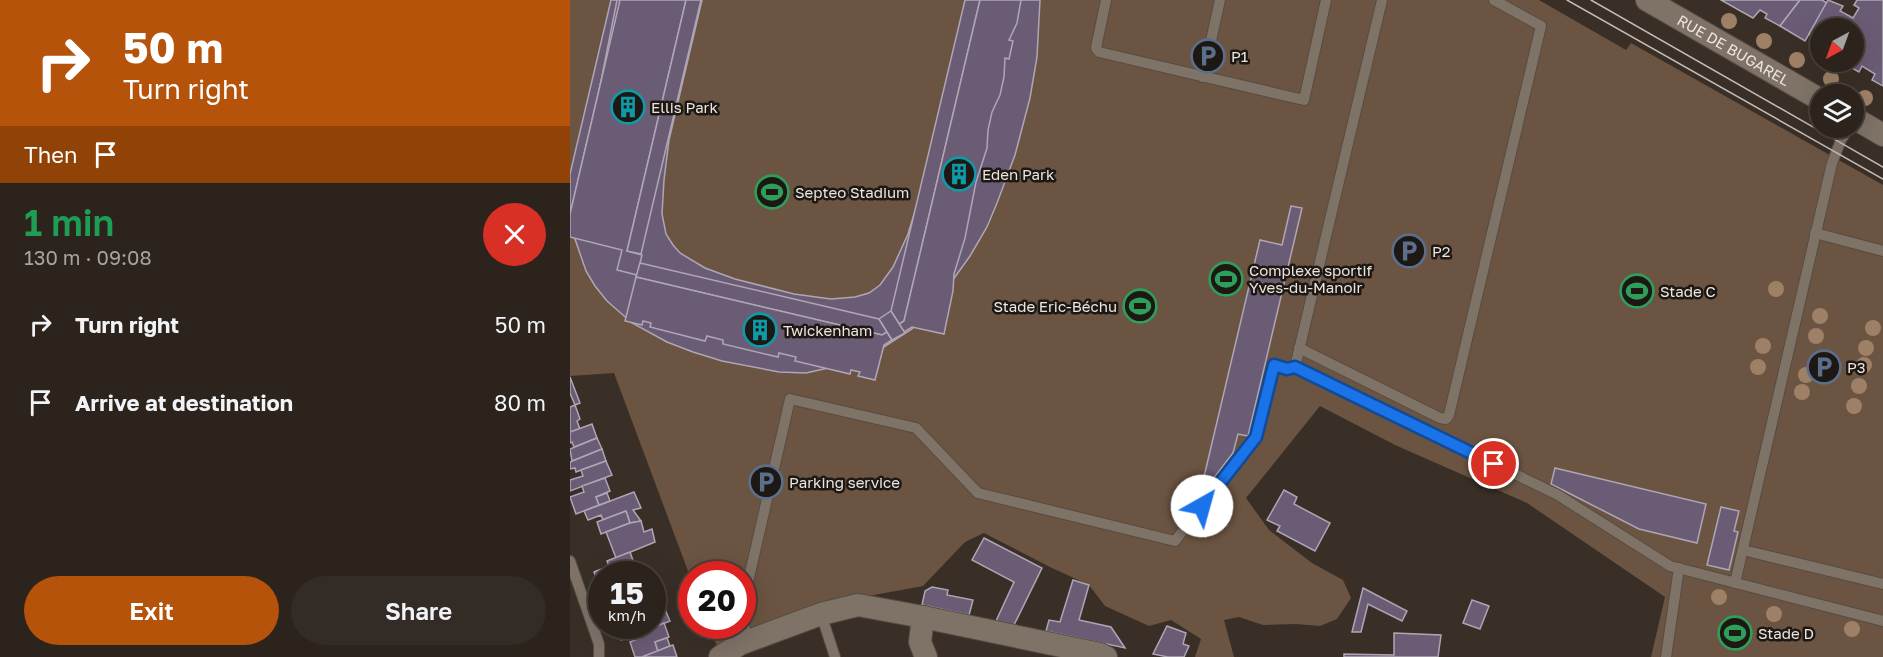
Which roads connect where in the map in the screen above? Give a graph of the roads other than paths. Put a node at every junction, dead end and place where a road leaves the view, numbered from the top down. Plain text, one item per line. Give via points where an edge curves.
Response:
1 (1106, 0) edge
2 (1221, 0) edge
3 (1326, 0) edge
4 (1382, 0) edge
5 (1494, 0) edge
6 (1647, 0) edge
7 (1677, 7) edge
8 (1203, 77) junction
9 (1810, 93) edge
10 (1864, 125) edge
11 (1883, 135) edge
12 (1842, 138) edge
13 (1815, 233) junction
14 (1883, 251) edge
15 (1299, 348) junction
16 (1295, 367) junction
17 (1370, 383) junction
18 (1365, 401) junction
19 (1440, 418) junction
20 (1436, 435) junction
21 (1743, 550) junction
22 (570, 561) edge
23 (753, 561) edge
24 (1679, 568) junction
25 (1734, 583) junction
26 (1883, 584) edge
27 (820, 614) junction
28 (923, 617) junction
29 (1883, 621) edge
30 (747, 641) joint
31 (599, 657) edge
32 (720, 657) edge
33 (835, 657) edge
34 (926, 657) edge
35 (1106, 657) edge
36 (1666, 657) edge

1 - 8 lane via 1096,48 1099,52
2 - 8 lane
3 - 8 lane via 1304,100
4 - 15 lane
5 - 19 lane via 1540,26 1449,415
6 - 7 street, RUE DE BUGAREL
7 - 9 street, RUE DE BUGAREL
10 - 11 street
12 - 13 lane via 1832,163
13 - 14 lane
13 - 21 lane
15 - 16 lane
15 - 17 lane
16 - 18 lane
16 - 23 lane via 1274,365 1256,437 1175,541 978,492 916,428 790,399
17 - 18 lane
17 - 19 lane
18 - 20 lane
19 - 20 lane
20 - 24 lane via 1558,495
21 - 25 lane
21 - 26 lane
22 - 31 lane
24 - 25 lane
24 - 36 lane
25 - 29 lane
27 - 28 street via 858,605
27 - 30 street
27 - 33 lane
28 - 34 street via 920,642
28 - 35 street
30 - 32 street

